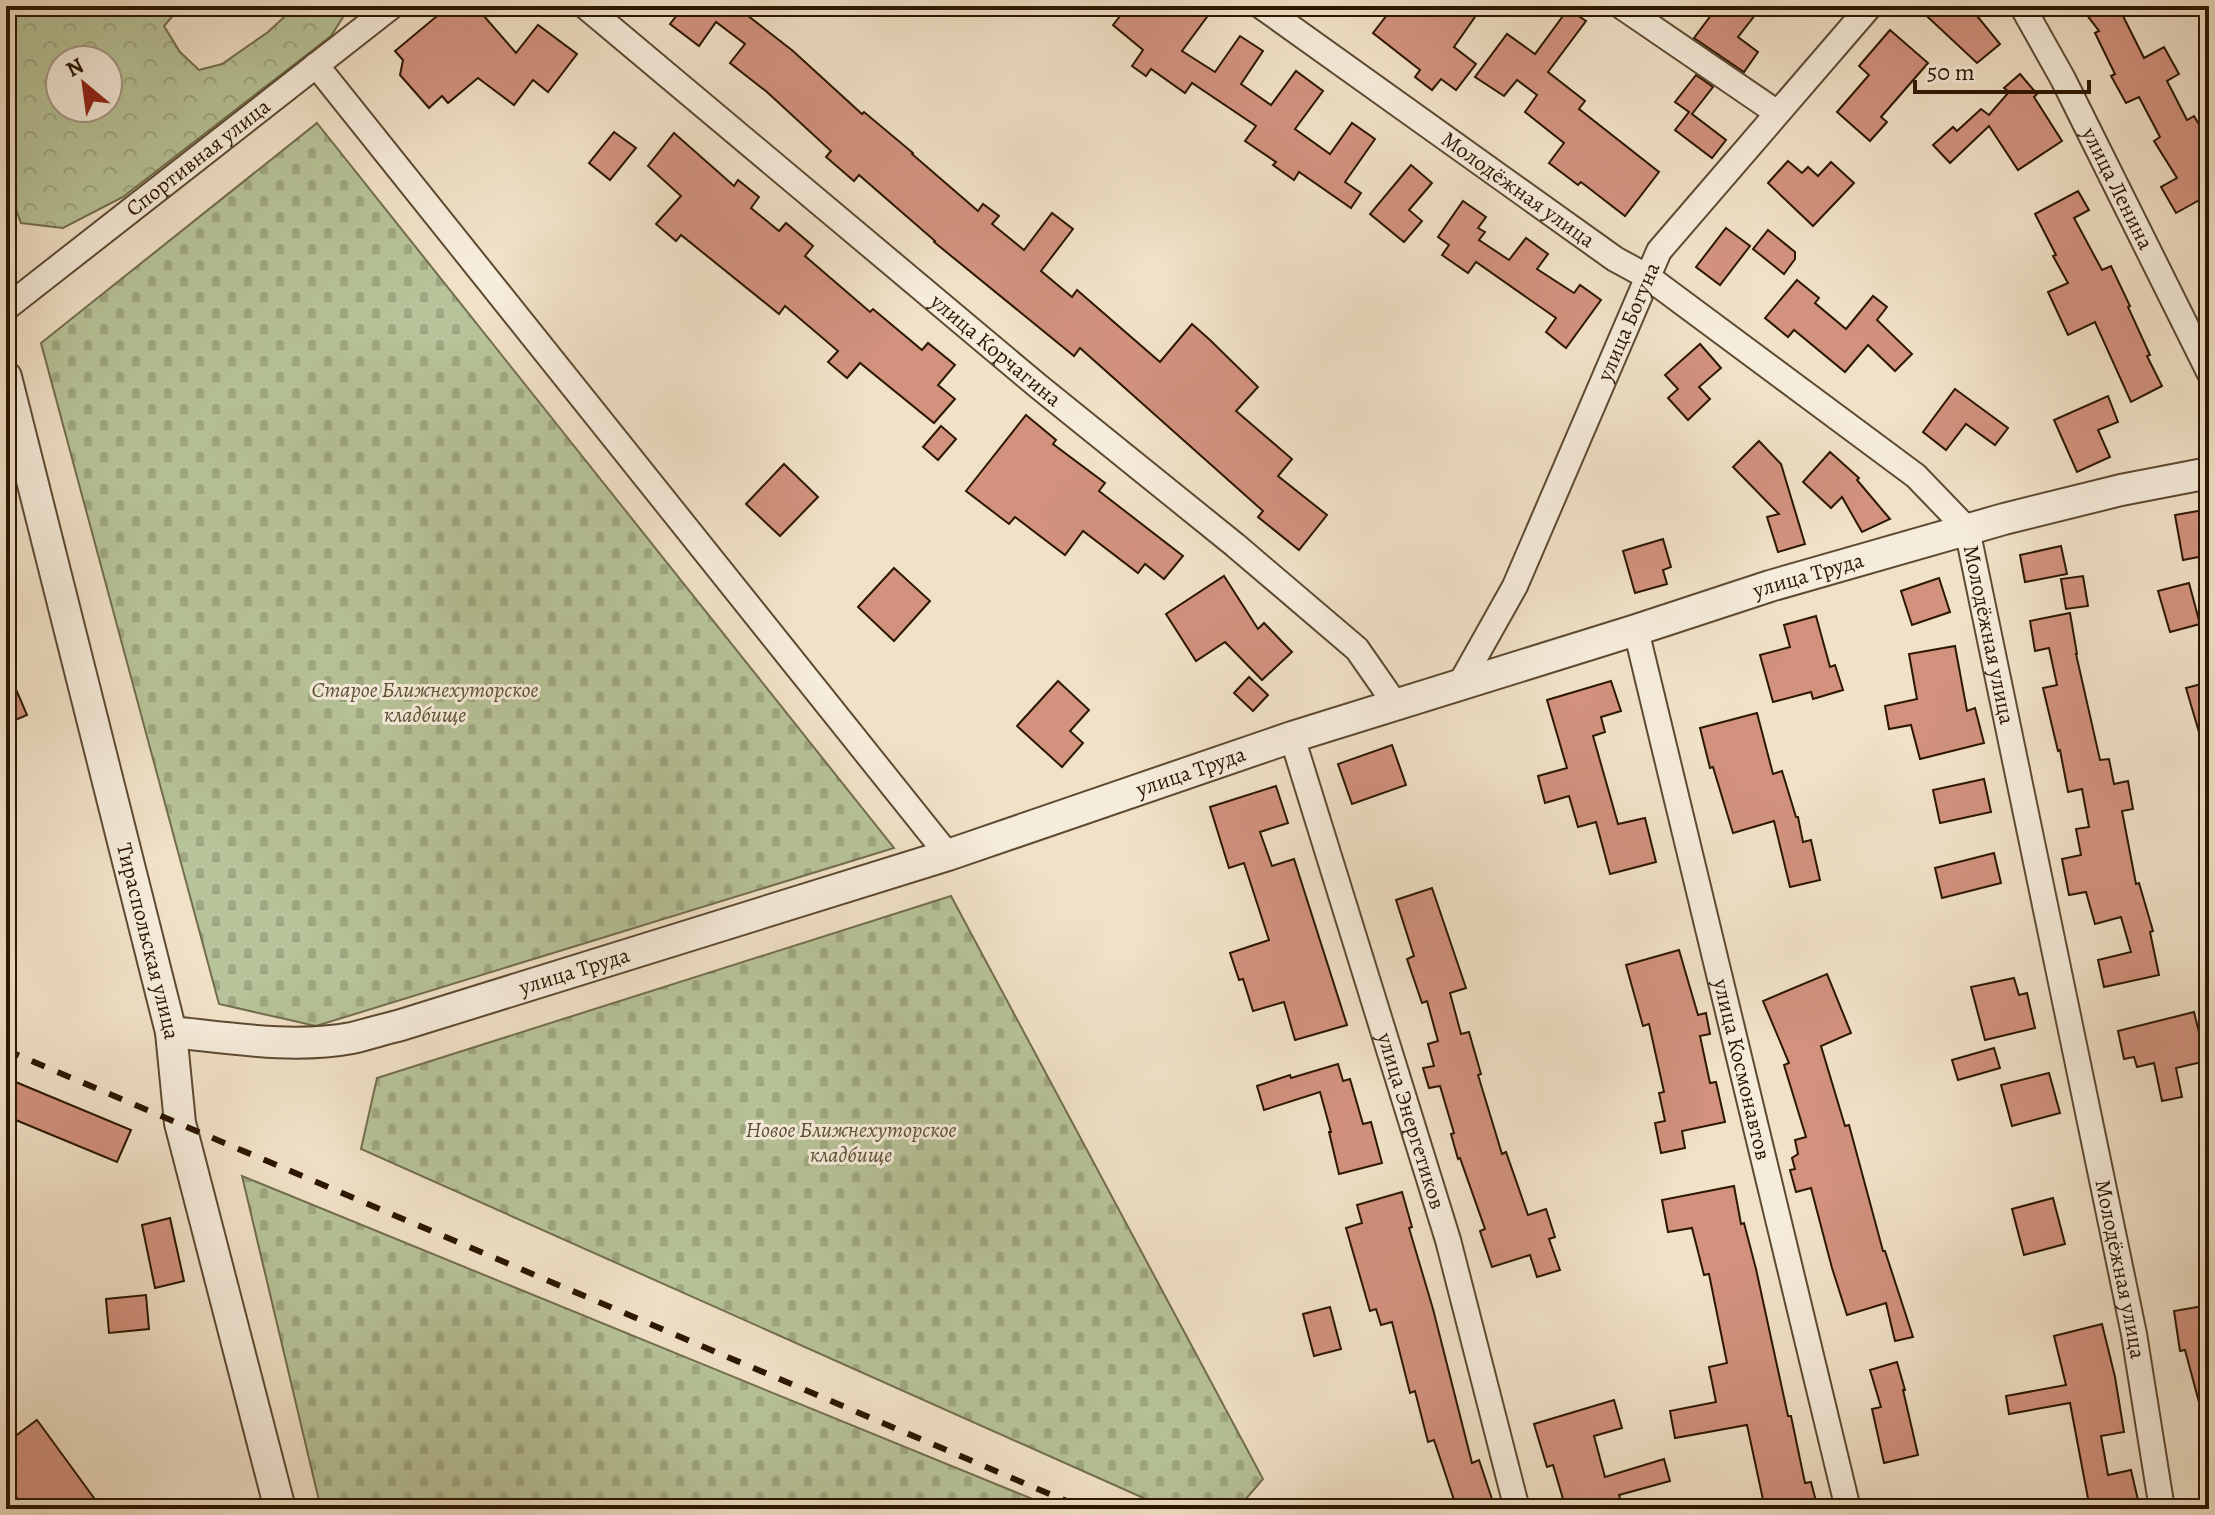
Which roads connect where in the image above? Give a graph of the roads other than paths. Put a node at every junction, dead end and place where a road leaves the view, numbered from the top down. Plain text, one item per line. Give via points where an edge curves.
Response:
1 (392, 6) edge
2 (585, 6) edge
3 (1261, 6) edge
4 (1621, 6) edge
5 (1870, 6) edge
6 (2022, 6) edge
7 (316, 65) junction
8 (1776, 112) junction
9 (1648, 277) junction
10 (6, 308) edge
11 (2209, 372) edge
12 (6, 377) edge
13 (2209, 473) edge
14 (1967, 529) junction
15 (1636, 630) junction
16 (1460, 684) junction
17 (1396, 705) junction
18 (1292, 737) junction
19 (948, 855) junction
20 (171, 1032) junction
21 (280, 1509) edge
22 (1517, 1509) edge
23 (1848, 1509) edge
24 (2162, 1509) edge

1 - 7 street, Спортивная улица
2 - 17 street, улица Корчагина via 1357,649
3 - 9 street, Молодёжная улица via 1615,259
4 - 8 street
5 - 8 street, улица Богуна
6 - 11 street, улица Ленина
7 - 10 street, Спортивная улица
7 - 19 street
8 - 9 street, улица Богуна via 1659,251
9 - 14 street, Молодёжная улица via 1916,476
9 - 16 street, улица Богуна via 1515,586
12 - 20 street, Тираспольская улица
13 - 14 street, улица Труда
14 - 15 street, улица Труда
14 - 24 street, Молодёжная улица via 2134,1334
15 - 16 street, улица Труда
15 - 23 street, улица Космонавтов
16 - 17 street, улица Труда
17 - 18 street, улица Труда
18 - 19 street, улица Труда
18 - 22 street, улица Энергетиков via 1448,1240
19 - 20 street, улица Труда via 350,1038 303,1042
20 - 21 street, Тираспольская улица via 180,1123

